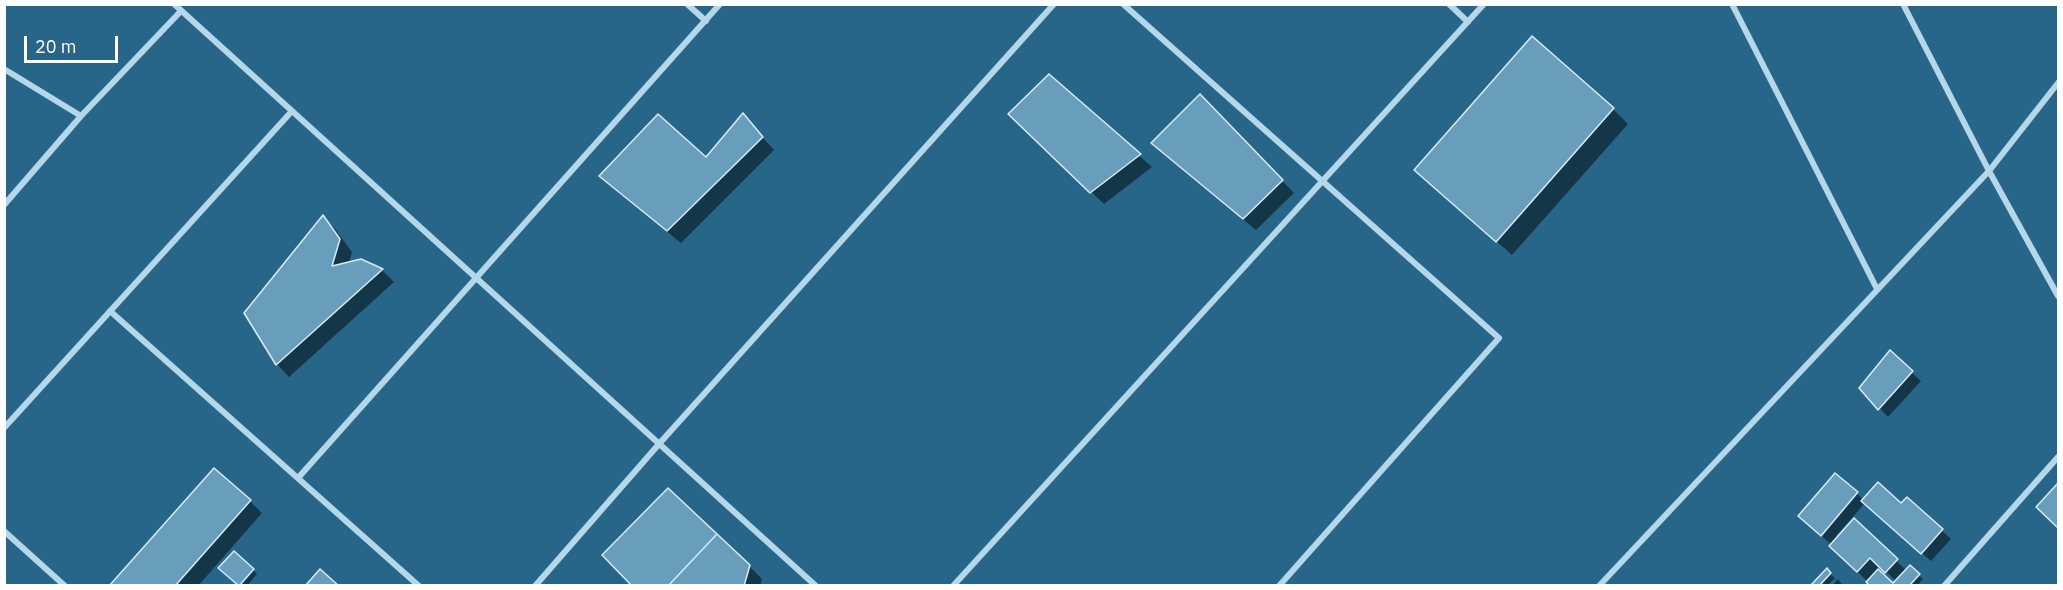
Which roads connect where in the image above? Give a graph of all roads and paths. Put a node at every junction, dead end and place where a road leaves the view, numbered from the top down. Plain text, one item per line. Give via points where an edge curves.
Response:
1 (174, 4) edge
2 (687, 4) edge
3 (720, 4) edge
4 (1054, 4) edge
5 (1123, 4) edge
6 (1449, 4) edge
7 (1484, 4) edge
8 (1732, 4) edge
9 (1904, 4) edge
10 (181, 10) junction
11 (705, 21) junction
12 (1468, 22) junction
13 (4, 69) edge
14 (2058, 83) edge
15 (292, 111) junction
16 (81, 116) junction
17 (1989, 171) junction
18 (1323, 182) junction
19 (4, 205) edge
20 (476, 278) junction
21 (1877, 289) junction
22 (2058, 296) edge
23 (110, 311) junction
24 (4, 428) edge
25 (659, 444) junction
26 (2058, 457) edge
27 (298, 478) junction
28 (4, 531) edge
29 (65, 585) edge
30 (419, 585) edge
31 (535, 585) edge
32 (816, 585) edge
33 (953, 585) edge
34 (1279, 585) edge
35 (1599, 585) edge
36 (1944, 585) edge

1 - 10 street
2 - 11 street
3 - 11 street
4 - 25 street
5 - 18 street
6 - 12 street
7 - 12 street
8 - 21 street
9 - 17 street
10 - 15 street
10 - 16 street
11 - 20 street
12 - 18 street
13 - 16 street
14 - 17 street
15 - 20 street
15 - 23 street
16 - 19 street
17 - 21 street
17 - 22 street
18 - 33 street
18 - 34 street via 1499,338
20 - 25 street
20 - 27 street
21 - 35 street
23 - 24 street
23 - 27 street
25 - 31 street
25 - 32 street
26 - 36 street
27 - 30 street
28 - 29 street

